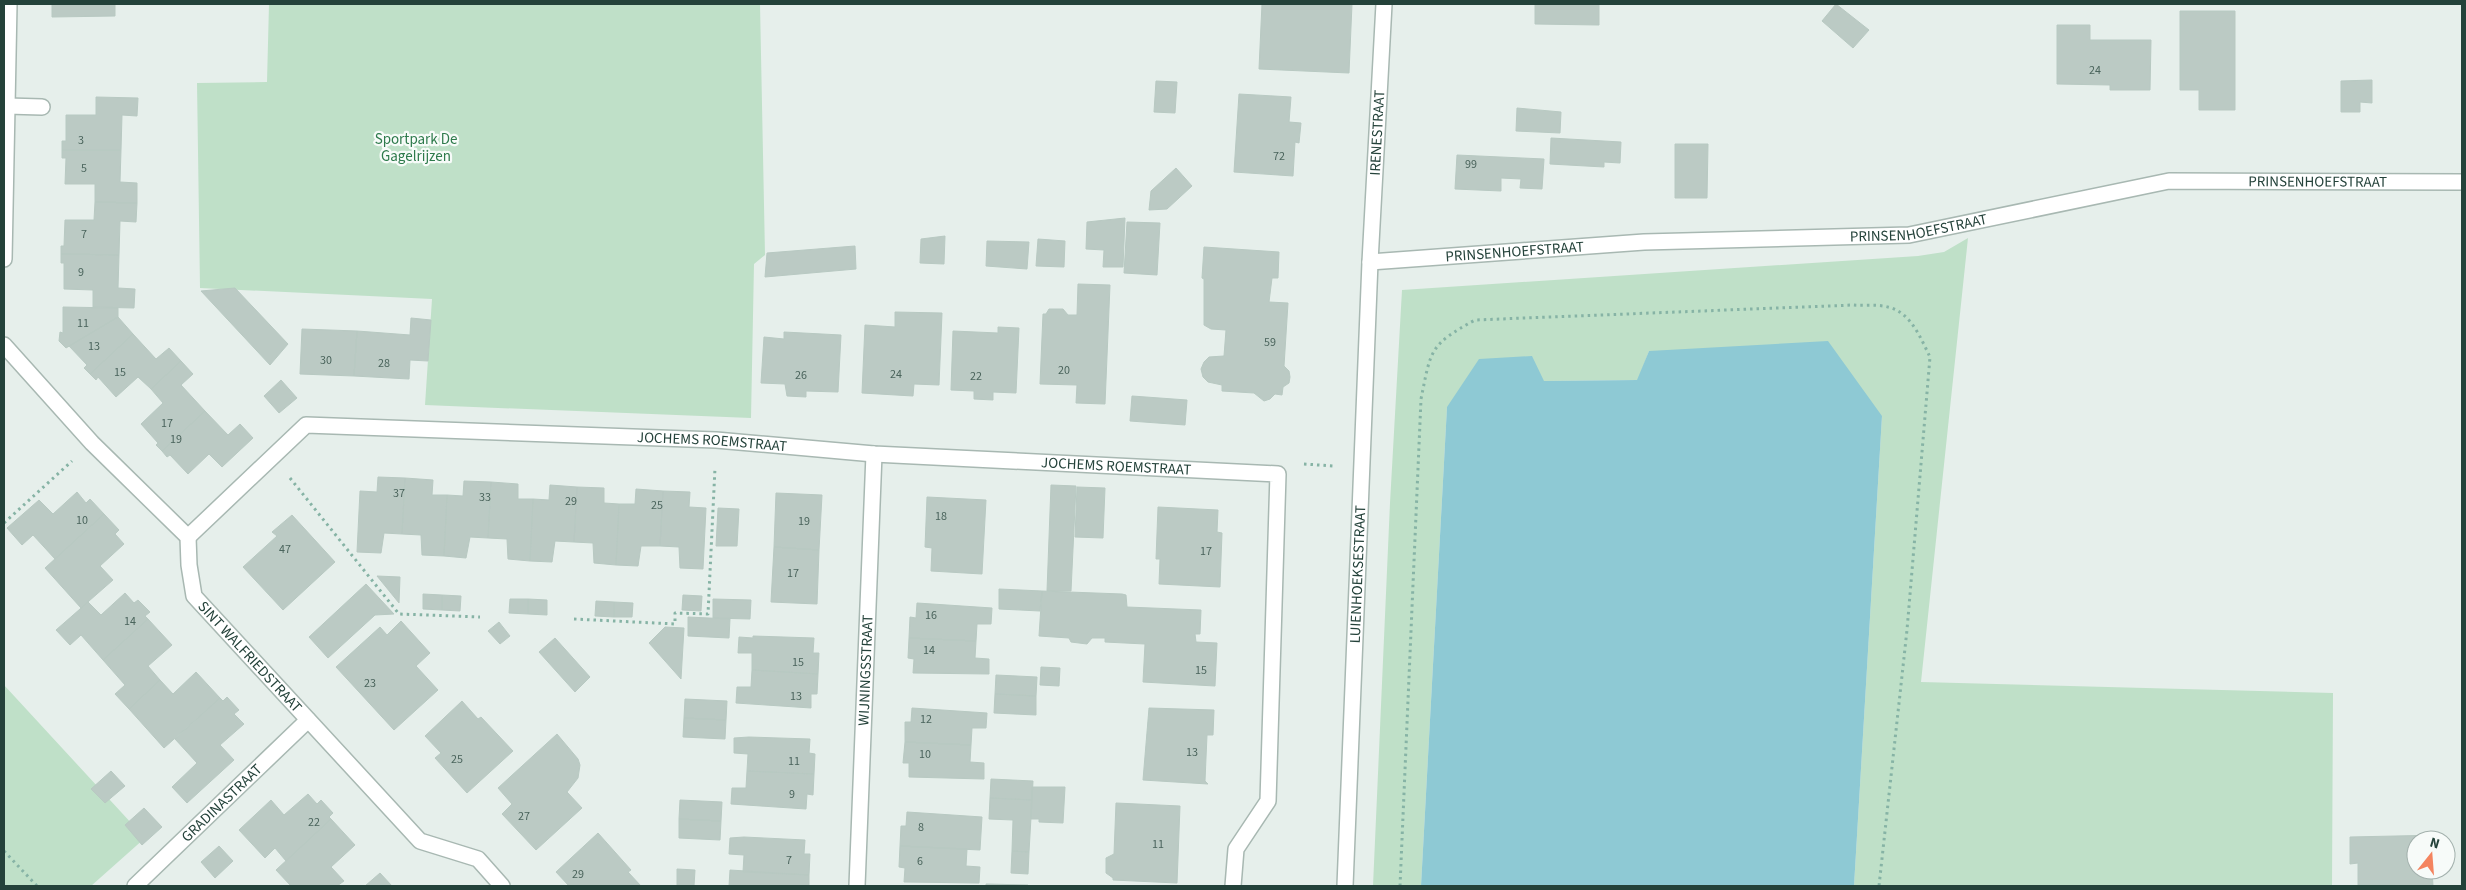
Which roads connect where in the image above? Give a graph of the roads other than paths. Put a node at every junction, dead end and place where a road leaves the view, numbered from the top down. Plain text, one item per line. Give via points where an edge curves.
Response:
1 (9, 4) edge
2 (1384, 4) edge
3 (6, 26) edge
4 (7, 106) junction
5 (42, 107) dead end
6 (2462, 182) edge
7 (4, 259) edge
8 (1370, 262) junction
9 (4, 344) edge
10 (874, 454) junction
11 (188, 537) junction
12 (308, 720) junction
13 (135, 886) edge
14 (502, 886) edge
15 (856, 886) edge
16 (1234, 886) edge
17 (1345, 886) edge

1 - 3 street
2 - 8 street, IRENESTRAAT
3 - 4 street
4 - 5 street
4 - 7 street
6 - 8 street, PRINSENHOEFSTRAAT via 2169,180 1909,235 1644,242
8 - 17 street, LUIENHOEKSESTRAAT
9 - 11 street via 92,443
10 - 11 street, JOCHEMS ROEMSTRAAT via 716,440 306,425
10 - 15 street, WIJNINGSSTRAAT
10 - 16 street, JOCHEMS ROEMSTRAAT via 1278,474 1268,801 1236,849
11 - 12 street, SINT WALFRIEDSTRAAT via 194,596
12 - 13 street, GRADINASTRAAT
12 - 14 street, SINT WALFRIEDSTRAAT via 420,841 478,859

